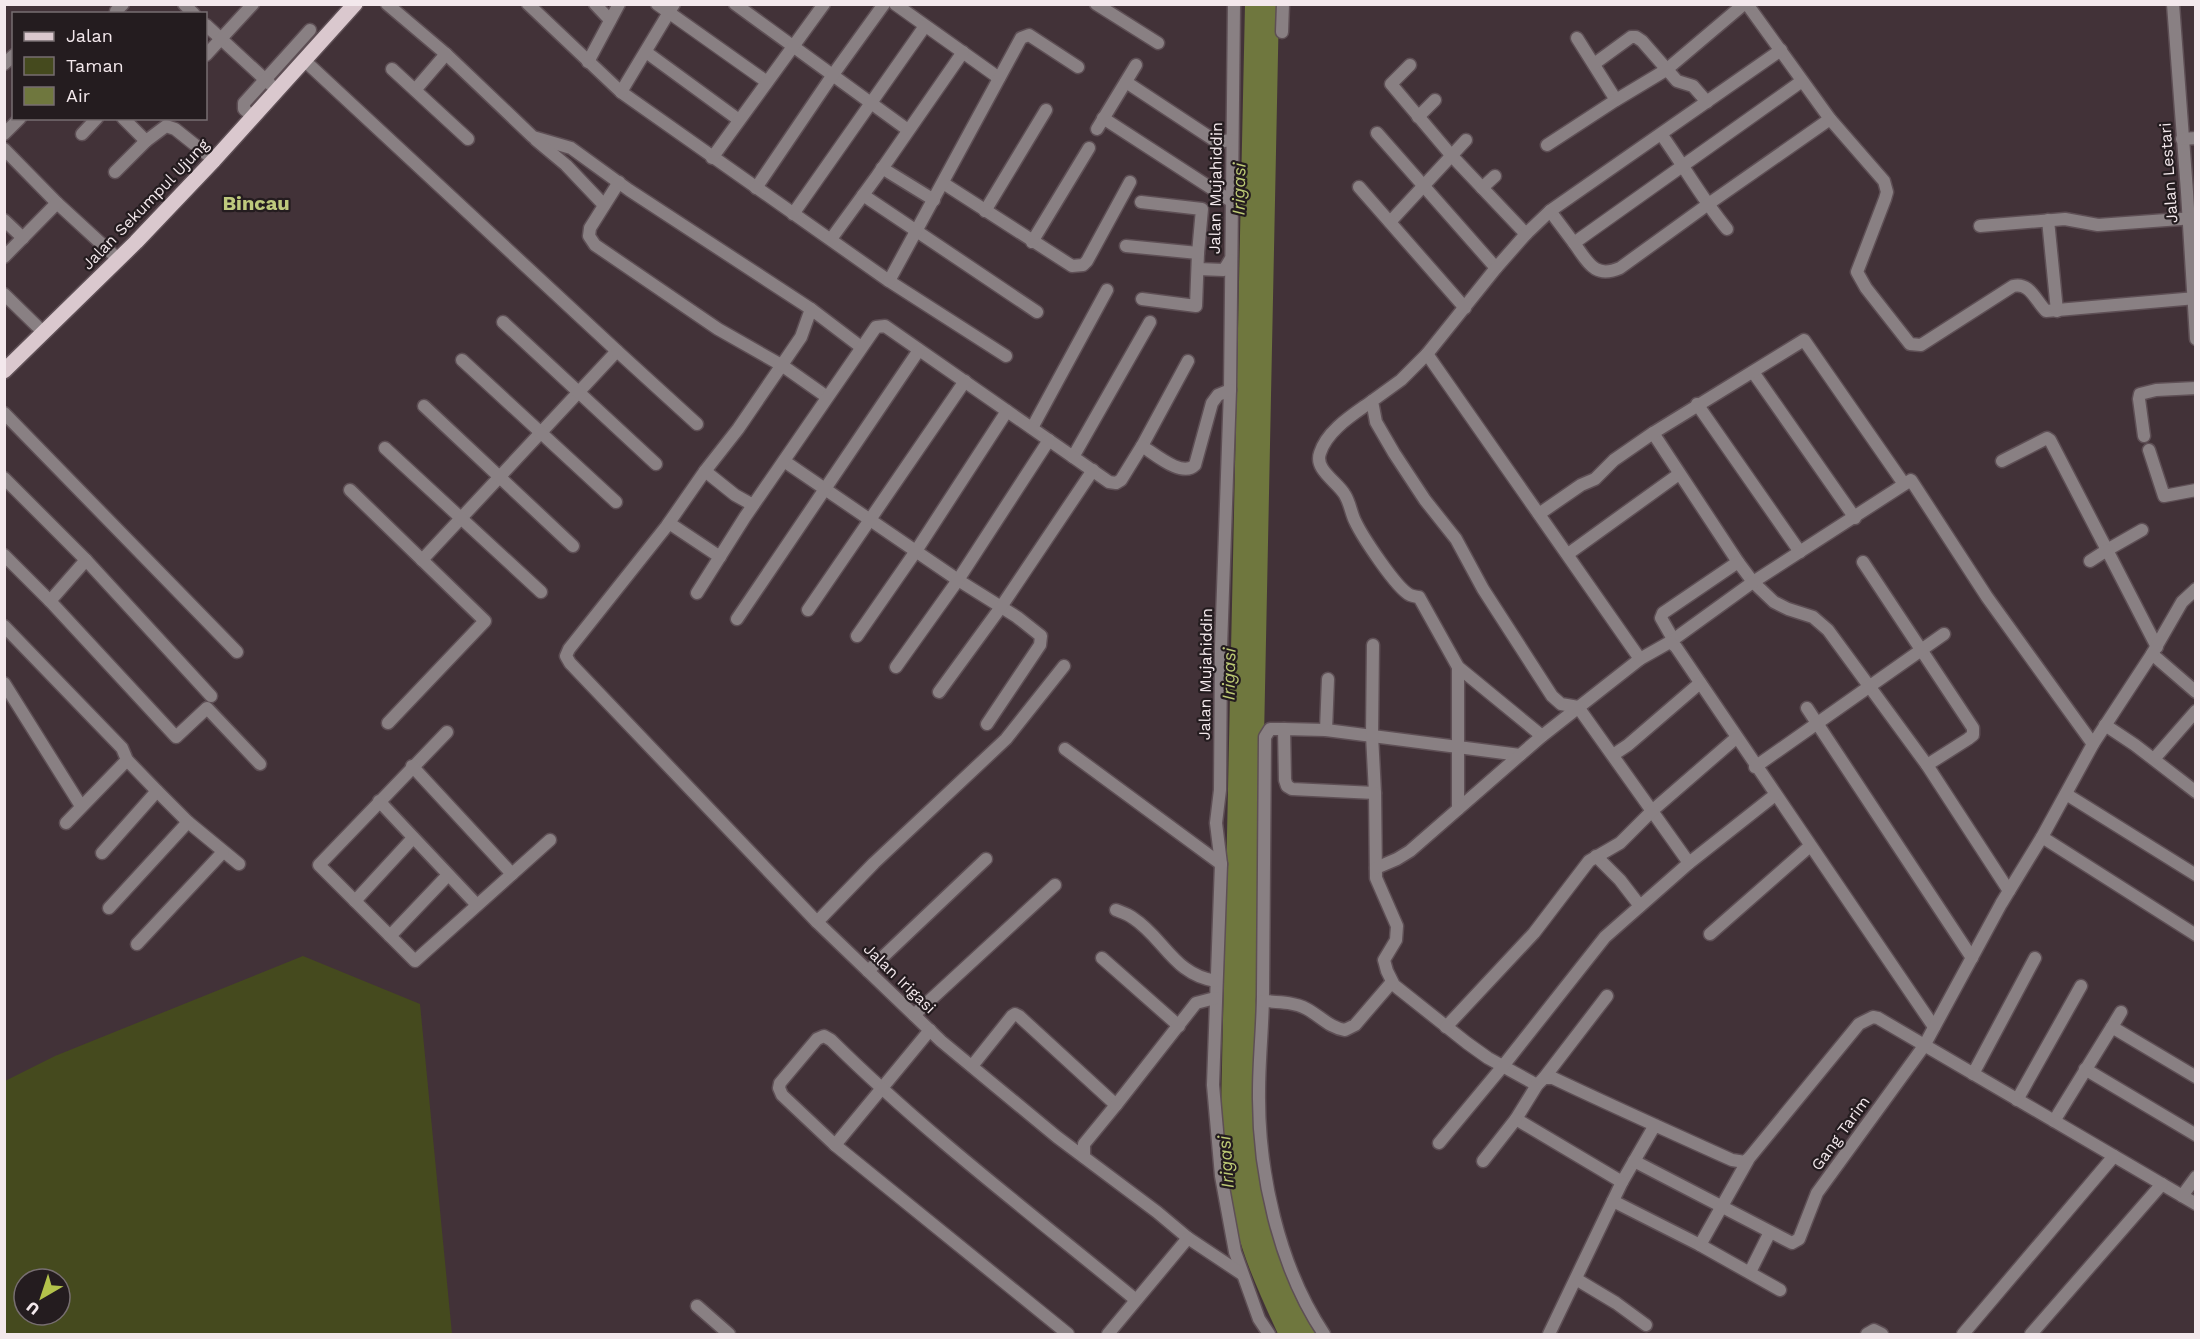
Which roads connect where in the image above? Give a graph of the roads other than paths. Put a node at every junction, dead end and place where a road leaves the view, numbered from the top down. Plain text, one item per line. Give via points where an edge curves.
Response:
1 (253, 4) edge
2 (355, 4) edge
3 (387, 4) edge
4 (528, 4) edge
5 (595, 4) edge
6 (619, 4) edge
7 (657, 4) edge
8 (735, 4) edge
9 (884, 4) edge
10 (895, 4) edge
11 (1234, 4) edge
12 (1283, 4) edge
13 (1746, 4) edge
14 (2173, 4) edge
15 (1096, 5) edge
16 (819, 6) edge
17 (671, 9) edge
18 (610, 20) junction
19 (207, 26) edge
20 (925, 26) junction
21 (310, 30) dead end
22 (1282, 32) dead end
23 (1577, 38) dead end
24 (220, 39) junction
25 (1158, 43) dead end
26 (792, 47) junction
27 (1781, 50) junction
28 (646, 52) junction
29 (963, 52) junction
30 (207, 54) edge
31 (446, 54) junction
32 (305, 61) junction
33 (588, 62) junction
34 (1594, 64) junction
35 (1136, 65) dead end
36 (1410, 65) dead end
37 (1078, 67) dead end
38 (392, 69) dead end
39 (1666, 70) junction
40 (832, 76) junction
41 (999, 78) junction
42 (265, 80) junction
43 (1802, 81) junction
44 (767, 82) junction
45 (1126, 82) junction
46 (415, 90) junction
47 (277, 91) junction
48 (621, 92) junction
49 (1435, 100) dead end
50 (1616, 100) junction
51 (870, 101) junction
52 (1707, 102) junction
53 (1046, 110) dead end
54 (253, 117) junction
55 (1418, 117) junction
56 (1830, 119) junction
57 (18, 120) edge
58 (95, 120) edge
59 (125, 120) edge
60 (739, 120) junction
61 (908, 130) junction
62 (1377, 133) dead end
63 (4, 134) edge
64 (81, 134) dead end
65 (1661, 134) junction
66 (533, 137) junction
67 (2196, 138) edge
68 (468, 139) dead end
69 (2182, 139) junction
70 (1232, 140) junction
71 (1466, 140) dead end
72 (146, 141) junction
73 (1547, 146) dead end
74 (1089, 148) dead end
75 (4, 149) edge
76 (1451, 155) junction
77 (712, 158) junction
78 (214, 160) junction
79 (1683, 165) junction
80 (882, 168) junction
81 (115, 172) dead end
82 (1495, 176) dead end
83 (619, 182) junction
84 (1130, 182) dead end
85 (943, 183) junction
86 (1359, 187) dead end
87 (1422, 187) junction
88 (756, 188) junction
89 (1482, 188) junction
90 (863, 195) junction
91 (934, 200) junction
92 (1231, 201) junction
93 (1141, 202) dead end
94 (57, 203) junction
95 (604, 205) junction
96 (1707, 205) junction
97 (985, 211) junction
98 (1550, 211) junction
99 (793, 214) junction
100 (2192, 218) edge
101 (4, 220) edge
102 (2048, 220) junction
103 (1390, 222) junction
104 (1980, 226) dead end
105 (1727, 229) dead end
106 (916, 232) junction
107 (1526, 234) junction
108 (23, 238) junction
109 (831, 239) junction
110 (1032, 242) junction
111 (1574, 243) junction
112 (1126, 246) dead end
113 (1198, 253) junction
114 (4, 257) edge
115 (118, 259) junction
116 (1230, 260) junction
117 (1496, 268) junction
118 (1198, 269) junction
119 (889, 281) junction
120 (1107, 290) dead end
121 (4, 294) edge
122 (2194, 298) edge
123 (1142, 299) dead end
124 (1465, 308) junction
125 (811, 309) junction
126 (2056, 311) junction
127 (1036, 312) dead end
128 (503, 322) dead end
129 (1150, 322) dead end
130 (43, 332) junction
131 (2196, 339) edge
132 (861, 347) junction
133 (919, 350) junction
134 (617, 351) junction
135 (1427, 354) junction
136 (1006, 356) dead end
137 (462, 360) dead end
138 (1188, 361) dead end
139 (783, 366) junction
140 (4, 371) edge
141 (1753, 372) junction
142 (965, 381) junction
143 (2196, 387) edge
144 (1230, 390) junction
145 (579, 392) junction
146 (827, 397) junction
147 (1372, 401) junction
148 (1697, 404) junction
149 (424, 406) dead end
150 (1007, 411) junction
151 (4, 413) edge
152 (697, 424) dead end
153 (1032, 428) junction
154 (541, 432) junction
155 (1653, 433) junction
156 (2144, 436) dead end
157 (1049, 440) junction
158 (1142, 446) junction
159 (385, 448) dead end
160 (2149, 450) dead end
161 (1073, 457) junction
162 (784, 461) junction
163 (2002, 461) dead end
164 (656, 464) dead end
165 (1093, 470) junction
166 (705, 471) junction
167 (1679, 474) junction
168 (499, 477) junction
169 (4, 478) edge
170 (1904, 484) junction
171 (350, 490) dead end
172 (825, 490) junction
173 (2196, 490) edge
174 (616, 502) dead end
175 (753, 505) junction
176 (1539, 513) junction
177 (461, 518) junction
178 (1854, 518) junction
179 (868, 519) junction
180 (669, 523) junction
181 (2142, 530) dead end
182 (573, 546) dead end
183 (2107, 550) junction
184 (916, 551) junction
185 (1800, 552) junction
186 (1568, 554) junction
187 (4, 555) edge
188 (720, 557) junction
189 (86, 560) junction
190 (422, 560) junction
191 (2090, 561) dead end
192 (1738, 562) junction
193 (1863, 562) dead end
194 (958, 580) junction
195 (1753, 582) junction
196 (2196, 589) edge
197 (541, 591) dead end
198 (697, 593) dead end
199 (50, 601) junction
200 (1001, 607) junction
201 (808, 610) dead end
202 (736, 619) dead end
203 (4, 626) edge
204 (1944, 634) dead end
205 (857, 636) dead end
206 (1672, 640) junction
207 (1373, 645) dead end
208 (1922, 650) junction
209 (2154, 650) junction
210 (237, 652) dead end
211 (1640, 659) junction
212 (1064, 666) dead end
213 (896, 667) dead end
214 (1458, 667) junction
215 (1328, 678) dead end
216 (4, 683) edge
217 (1700, 683) junction
218 (1868, 687) junction
219 (939, 692) dead end
220 (2196, 692) edge
221 (210, 696) dead end
222 (1578, 707) junction
223 (1806, 708) dead end
224 (2196, 711) edge
225 (388, 723) dead end
226 (987, 724) dead end
227 (1818, 724) junction
228 (2104, 725) junction
229 (1284, 729) junction
230 (1326, 730) junction
231 (447, 732) dead end
232 (1372, 735) junction
233 (1542, 736) junction
234 (1736, 738) junction
235 (2093, 744) junction
236 (1458, 746) junction
237 (1065, 749) dead end
238 (1520, 755) junction
239 (1613, 755) junction
240 (2154, 759) junction
241 (127, 760) junction
242 (260, 764) dead end
243 (1928, 765) junction
244 (412, 766) junction
245 (1755, 766) junction
246 (157, 791) junction
247 (2196, 792) edge
248 (1375, 793) junction
249 (2066, 794) junction
250 (1775, 795) junction
251 (379, 801) junction
252 (81, 806) junction
253 (1458, 809) junction
254 (1653, 810) junction
255 (188, 822) junction
256 (66, 823) dead end
257 (2042, 837) junction
258 (413, 838) junction
259 (550, 840) dead end
260 (1810, 846) junction
261 (223, 852) junction
262 (102, 853) dead end
263 (1596, 856) junction
264 (986, 859) dead end
265 (1689, 863) junction
266 (239, 864) dead end
267 (1221, 864) junction
268 (1376, 868) junction
269 (512, 874) junction
270 (448, 875) junction
271 (2196, 875) edge
272 (1055, 885) dead end
273 (2009, 891) junction
274 (355, 902) junction
275 (477, 905) junction
276 (1640, 906) junction
277 (109, 908) dead end
278 (1116, 910) dead end
279 (817, 922) junction
280 (1710, 934) dead end
281 (2196, 935) edge
282 (390, 936) junction
283 (137, 944) dead end
284 (1102, 958) dead end
285 (1972, 958) junction
286 (2035, 958) dead end
287 (868, 971) junction
288 (1216, 981) junction
289 (1392, 982) junction
290 (2082, 986) dead end
291 (1607, 996) dead end
292 (1215, 999) junction
293 (1263, 1001) junction
294 (2121, 1012) dead end
295 (914, 1015) junction
296 (1179, 1026) junction
297 (1446, 1027) junction
298 (1934, 1027) junction
299 (2112, 1027) junction
300 (930, 1030) junction
301 (1924, 1046) junction
302 (972, 1066) junction
303 (1503, 1066) junction
304 (2085, 1070) junction
305 (1973, 1074) junction
306 (2196, 1077) edge
307 (1541, 1082) junction
308 (881, 1089) junction
309 (2017, 1100) junction
310 (1116, 1105) junction
311 (1516, 1119) junction
312 (2054, 1121) junction
313 (1655, 1125) junction
314 (2196, 1135) edge
315 (1439, 1143) dead end
316 (835, 1145) junction
317 (2114, 1156) junction
318 (1084, 1157) junction
319 (1748, 1160) junction
320 (1483, 1161) dead end
321 (1634, 1161) junction
322 (2196, 1177) edge
323 (1622, 1182) junction
324 (2162, 1184) junction
325 (2182, 1196) junction
326 (1613, 1201) junction
327 (2196, 1204) edge
328 (1722, 1208) junction
329 (1770, 1232) junction
330 (1188, 1238) junction
331 (1700, 1245) junction
332 (1750, 1272) junction
333 (1242, 1274) junction
334 (1576, 1279) junction
335 (1780, 1290) dead end
336 (1136, 1300) junction
337 (697, 1306) dead end
338 (1646, 1325) dead end
339 (729, 1335) edge
340 (1068, 1335) edge
341 (1108, 1335) edge
342 (1269, 1335) edge
343 (1324, 1335) edge
344 (1549, 1335) edge
345 (1867, 1335) edge
346 (1882, 1335) edge
347 (1964, 1335) edge
348 (2031, 1335) edge

1 - 24 street
2 - 32 main road, Jalan Sekumpul Ujung
3 - 31 street
4 - 33 street
5 - 18 street
6 - 18 street
7 - 17 street
8 - 26 street
9 - 40 street
10 - 20 street
11 - 70 street, Jalan Mujahiddin
12 - 22 street
13 - 27 street
13 - 39 street
14 - 69 street, Jalan Lestari
15 - 25 street
16 - 26 street
17 - 28 street
17 - 44 street
18 - 33 street
19 - 24 street
20 - 29 street
20 - 51 street
21 - 42 street
23 - 34 street
24 - 30 street
24 - 42 street
26 - 40 street
26 - 44 street
27 - 43 street
27 - 52 street
28 - 48 street
28 - 60 street
29 - 41 street
29 - 61 street
31 - 46 street
31 - 66 street
32 - 47 main road, Jalan Sekumpul Ujung
32 - 134 street
33 - 48 street
34 - 39 street via 1636,37
34 - 50 street
35 - 45 street
36 - 55 street via 1391,84
37 - 41 street via 1029,35 1018,42
38 - 46 street
39 - 50 street
39 - 52 street via 1679,83 1693,86
40 - 51 street
40 - 88 street
41 - 85 street
42 - 47 street
42 - 54 street via 243,105
43 - 56 street
43 - 79 street
44 - 60 street
45 - 70 street via 1217,142
45 - 92 street via 1100,123
46 - 68 street
47 - 54 main road, Jalan Sekumpul Ujung
48 - 77 street
49 - 55 street
50 - 73 street
51 - 61 street
51 - 99 street
52 - 65 street
53 - 97 street
54 - 78 main road, Jalan Sekumpul Ujung
55 - 76 street
56 - 96 street
56 - 126 street via 1884,181 1885,199 1857,272 1910,344 1921,345 2020,284 2046,310
57 - 63 street
58 - 64 street
59 - 72 street
60 - 77 street
61 - 80 street
62 - 87 street
65 - 79 street
65 - 98 street
66 - 83 street via 571,148
66 - 95 street
67 - 69 street
69 - 100 street, Jalan Lestari
70 - 92 street, Jalan Mujahiddin
71 - 76 street
72 - 78 street via 166,126
72 - 81 street
74 - 110 street
75 - 94 street
76 - 87 street
76 - 89 street
77 - 88 street
78 - 115 main road, Jalan Sekumpul Ujung
79 - 96 street
79 - 111 street
80 - 90 street
80 - 91 street
82 - 89 street
83 - 95 street
83 - 125 street
84 - 110 street via 1083,265 1072,266
85 - 91 street
85 - 97 street
86 - 103 street
87 - 103 street
87 - 117 street
88 - 99 street
89 - 107 street
90 - 106 street
90 - 109 street
91 - 106 street
92 - 116 street, Jalan Mujahiddin
93 - 113 street via 1202,209
94 - 108 street
94 - 115 street
95 - 139 street via 590,228 589,236 595,245 718,329
96 - 105 street
96 - 111 street via 1608,273 1591,267
97 - 110 street
98 - 107 street
98 - 111 street
99 - 109 street
100 - 102 street via 2098,225
100 - 122 street, Jalan Lestari
101 - 108 street
102 - 104 street
102 - 126 street
103 - 124 street
106 - 119 street
106 - 127 street
107 - 117 street
108 - 114 street
109 - 119 street
112 - 113 street
113 - 118 street
115 - 130 main road, Jalan Sekumpul Ujung
116 - 118 street via 1224,270
116 - 144 street, Jalan Mujahiddin
117 - 124 street
118 - 123 street via 1196,306
119 - 136 street
120 - 153 street
121 - 130 street
122 - 126 street
122 - 131 street, Jalan Lestari
124 - 135 street
125 - 132 street
125 - 139 street via 801,337
128 - 145 street
129 - 161 street
130 - 140 main road, Jalan Sekumpul Ujung
132 - 133 street via 881,325
132 - 146 street
133 - 142 street
133 - 172 street
134 - 145 street
134 - 152 street
135 - 147 street
135 - 176 street
137 - 154 street
138 - 158 street
139 - 146 street
139 - 166 street
141 - 148 street
141 - 170 street via 1804,340
141 - 178 street
142 - 150 street
142 - 179 street
143 - 156 street via 2140,394
144 - 158 street via 1212,403 1195,465 1190,469 1175,466
144 - 267 street, Jalan Mujahiddin via 1216,823
145 - 154 street
145 - 164 street
146 - 162 street
147 - 214 street via 1343,422 1328,439 1320,452 1321,466 1345,494 1364,537 1400,587 1419,597
147 - 222 street via 1376,422 1394,453 1456,539 1483,589 1552,696 1561,704
148 - 155 street
148 - 185 street
149 - 168 street
150 - 153 street
150 - 184 street
151 - 210 street
153 - 157 street
154 - 168 street
154 - 174 street
155 - 167 street
155 - 176 street via 1614,460 1595,479
157 - 161 street
157 - 194 street
158 - 165 street via 1116,483
159 - 177 street
160 - 173 street via 2165,500
161 - 165 street
162 - 172 street
162 - 175 street
163 - 183 street via 2044,438 2050,440
165 - 200 street
166 - 175 street
166 - 180 street
167 - 186 street
167 - 192 street
168 - 177 street
168 - 182 street
169 - 189 street
170 - 178 street
170 - 235 street via 1911,480 1988,597
171 - 190 street
172 - 179 street
172 - 202 street
175 - 188 street
176 - 186 street
177 - 190 street
177 - 197 street
178 - 185 street
179 - 184 street
179 - 201 street
180 - 188 street
180 - 279 street, Jalan Irigasi via 569,649 567,660
181 - 183 street
183 - 191 street
183 - 209 street
184 - 194 street
184 - 205 street
185 - 195 street
186 - 211 street
187 - 199 street
188 - 198 street
189 - 199 street
189 - 221 street
190 - 225 street via 485,621
192 - 195 street
192 - 206 street via 1662,615
193 - 208 street
194 - 200 street
194 - 213 street
195 - 206 street
195 - 218 street via 1780,606 1823,624
196 - 209 street, Gang Tarim via 2182,602
199 - 242 street via 176,737 207,708
200 - 219 street
200 - 226 street via 1035,629 1042,641
203 - 241 street via 122,748
204 - 208 street
206 - 211 street
206 - 217 street
207 - 232 street
208 - 218 street
208 - 243 street via 1973,728 1973,735
209 - 220 street
209 - 228 street, Gang Tarim
211 - 222 street
212 - 279 street via 1006,739
214 - 233 street
214 - 236 street
215 - 230 street
216 - 252 street
217 - 234 street
217 - 239 street
218 - 227 street
218 - 243 street
222 - 233 street
222 - 239 street
223 - 227 street
224 - 240 street
227 - 245 street
227 - 285 street
228 - 235 street, Gang Tarim
228 - 240 street
229 - 230 street
229 - 248 street via 1285,780 1289,787
229 - 293 street via 1270,729 1265,737
230 - 232 street
231 - 244 street
232 - 236 street
232 - 248 street
233 - 238 street
234 - 245 street
234 - 254 street
235 - 249 street, Gang Tarim
236 - 238 street
236 - 253 street
237 - 267 street
238 - 253 street
239 - 254 street
240 - 247 street
241 - 246 street
241 - 252 street
243 - 273 street
244 - 251 street
244 - 269 street
245 - 250 street
246 - 255 street
246 - 262 street
248 - 268 street
249 - 257 street, Gang Tarim
249 - 271 street
250 - 260 street
250 - 265 street
251 - 258 street
251 - 274 street via 319,865
252 - 256 street
253 - 268 street via 1397,860
254 - 263 street via 1620,843
254 - 265 street
255 - 261 street
255 - 277 street
257 - 273 street, Gang Tarim
257 - 281 street
258 - 270 street
258 - 274 street
259 - 269 street
260 - 280 street
260 - 298 street
261 - 266 street
261 - 283 street
263 - 276 street
263 - 297 street via 1534,933
264 - 287 street
265 - 276 street
267 - 288 street, Jalan Mujahiddin
268 - 289 street via 1376,878 1397,926 1396,940 1384,960
269 - 275 street
270 - 275 street
270 - 282 street
272 - 295 street
273 - 285 street, Gang Tarim
274 - 282 street
275 - 282 street via 415,961
276 - 303 street via 1601,941
278 - 288 street via 1144,927 1193,975
279 - 287 street, Jalan Irigasi
284 - 296 street
285 - 298 street, Gang Tarim
286 - 305 street
287 - 295 street, Jalan Irigasi
288 - 292 street, Jalan Mujahiddin
289 - 293 street via 1355,1025 1345,1030 1305,1007
289 - 297 street
290 - 309 street
291 - 307 street
292 - 296 street via 1196,1003
292 - 333 street, Jalan Mujahiddin via 1213,1085 1221,1176
293 - 343 street via 1259,1094 1266,1181 1285,1252
294 - 299 street
295 - 300 street, Jalan Irigasi
296 - 310 street
297 - 303 street
298 - 301 street, Gang Tarim
299 - 304 street
299 - 306 street
300 - 302 street, Jalan Irigasi
300 - 308 street
301 - 305 street
301 - 319 street via 1878,1018 1864,1020
301 - 329 street, Gang Tarim via 1817,1193 1801,1237 1791,1243
302 - 310 street via 1015,1014
302 - 318 street, Jalan Irigasi
303 - 307 street
303 - 315 street
304 - 312 street
304 - 314 street
305 - 309 street
307 - 311 street
307 - 313 street via 1553,1078
308 - 316 street
308 - 316 street via 824,1036 817,1039 780,1083 782,1095
308 - 336 street
309 - 312 street
310 - 318 street via 1084,1144
311 - 320 street
311 - 323 street
312 - 317 street
313 - 319 street via 1732,1160
313 - 321 street
316 - 340 street
317 - 324 street
317 - 347 street
318 - 330 street, Jalan Irigasi
319 - 328 street
321 - 323 street
321 - 328 street
322 - 325 street
323 - 326 street
324 - 325 street
324 - 348 street
325 - 327 street
326 - 331 street
326 - 334 street
328 - 329 street
328 - 331 street
329 - 332 street
330 - 333 street, Jalan Irigasi
330 - 336 street
331 - 332 street
332 - 335 street
333 - 342 street, Jalan Mujahiddin
334 - 338 street
334 - 344 street
336 - 341 street
337 - 339 street
345 - 346 street via 1874,1330

